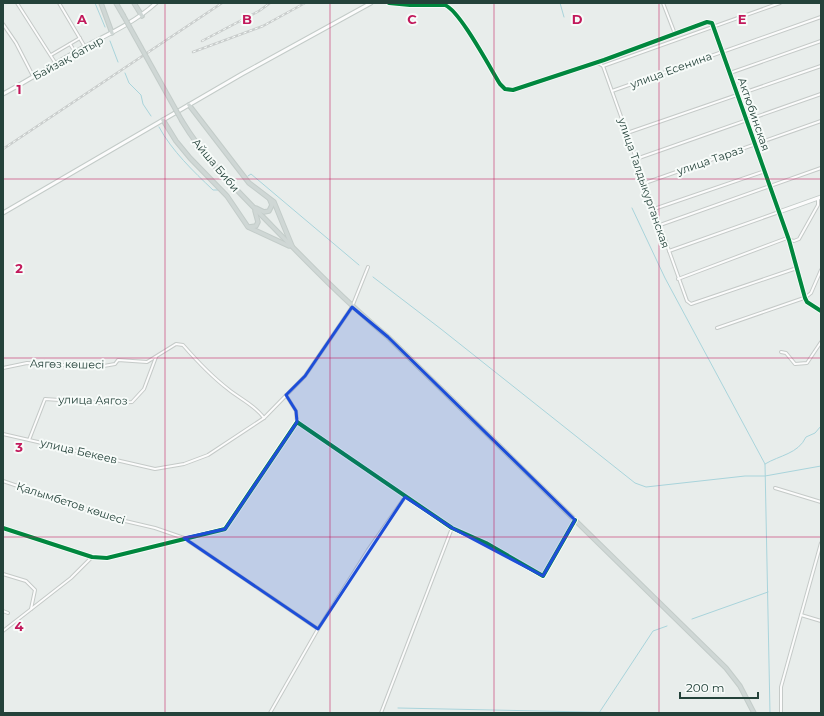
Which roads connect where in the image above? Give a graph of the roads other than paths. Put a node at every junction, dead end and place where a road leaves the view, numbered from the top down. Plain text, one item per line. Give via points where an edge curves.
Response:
1 (17, 3) edge
2 (59, 3) edge
3 (101, 3) edge
4 (116, 3) edge
5 (134, 3) edge
6 (156, 3) edge
7 (371, 3) edge
8 (389, 3) edge
9 (663, 3) edge
10 (780, 3) edge
11 (142, 16) junction
12 (821, 17) edge
13 (3, 24) edge
14 (714, 28) junction
15 (112, 33) junction
16 (675, 34) junction
17 (80, 38) junction
18 (821, 41) edge
19 (70, 44) junction
20 (85, 47) junction
21 (722, 52) junction
22 (75, 53) junction
23 (51, 55) junction
24 (596, 62) junction
25 (56, 64) junction
26 (604, 66) junction
27 (821, 66) edge
28 (730, 73) junction
29 (34, 77) junction
30 (612, 91) junction
31 (3, 94) edge
32 (821, 94) edge
33 (738, 95) junction
34 (189, 105) junction
35 (163, 120) junction
36 (746, 120) junction
37 (821, 121) edge
38 (627, 134) junction
39 (755, 144) junction
40 (636, 158) junction
41 (821, 168) edge
42 (765, 171) junction
43 (645, 183) junction
44 (770, 186) junction
45 (820, 198) edge
46 (270, 199) junction
47 (253, 206) junction
48 (654, 209) junction
49 (3, 212) edge
50 (779, 212) junction
51 (660, 224) junction
52 (248, 227) junction
53 (788, 239) junction
54 (293, 247) junction
55 (668, 252) junction
56 (368, 267) dead end
57 (797, 268) junction
58 (821, 270) edge
59 (678, 279) junction
60 (806, 297) junction
61 (352, 307) junction
62 (821, 311) edge
63 (717, 328) dead end
64 (821, 342) edge
65 (781, 352) dead end
66 (156, 356) junction
67 (3, 368) edge
68 (286, 395) junction
69 (264, 418) junction
70 (297, 422) junction
71 (3, 434) edge
72 (29, 440) junction
73 (3, 481) edge
74 (775, 488) dead end
75 (406, 497) junction
76 (821, 502) edge
77 (575, 520) junction
78 (3, 528) edge
79 (452, 528) junction
80 (184, 538) junction
81 (821, 543) edge
82 (92, 557) junction
83 (3, 574) edge
84 (31, 609) junction
85 (3, 611) edge
86 (8, 613) dead end
87 (801, 615) junction
88 (821, 621) edge
89 (318, 629) junction
90 (3, 632) edge
91 (270, 713) edge
92 (381, 713) edge
93 (754, 713) edge
94 (781, 713) edge

1 - 23 street
2 - 17 street
3 - 15 main road
4 - 47 main road, Айша Биби, bridge via 182,121 212,164
5 - 11 main road
6 - 11 street, Байзақ батыр
7 - 34 street
8 - 24 street via 450,6 500,84 508,90
9 - 16 street
10 - 14 street
11 - 15 street, Байзақ батыр
12 - 21 street, улица Есенина
13 - 29 street
14 - 16 street, Актюбинская via 712,23 707,22
14 - 21 street, Актюбинская
14 - 26 street
15 - 20 street, Байзақ батыр
16 - 24 street
17 - 19 street
17 - 20 street
18 - 28 street
19 - 22 street
19 - 23 street
20 - 22 street, Байзақ батыр
21 - 28 street, Актюбинская
21 - 30 street, улица Есенина
22 - 25 street, Байзақ батыр
23 - 25 street
24 - 26 street
25 - 29 street, Байзақ батыр
26 - 30 street, улица Талдыкурганская
27 - 33 street
28 - 33 street, Актюбинская
29 - 31 street, Байзақ батыр
30 - 38 street, улица Талдыкурганская
32 - 36 street
33 - 36 street, Актюбинская
33 - 38 street
34 - 35 street
34 - 46 main road via 249,183
35 - 49 street
35 - 52 main road via 190,158 228,196
36 - 39 street, Актюбинская
36 - 40 street
37 - 39 street, улица Тараз
38 - 40 street, улица Талдыкурганская
39 - 42 street, Актюбинская
39 - 43 street, улица Тараз
40 - 43 street, улица Талдыкурганская
41 - 44 street
42 - 44 street, Актюбинская
42 - 48 street
43 - 48 street, улица Талдыкурганская
44 - 50 street, Актюбинская
44 - 51 street
45 - 50 street
45 - 53 street via 799,239
46 - 47 main road via 271,208 267,212
46 - 54 main road via 282,218
47 - 52 main road via 258,215 258,222 256,226
47 - 54 main road, Айша Биби
48 - 51 street, улица Талдыкурганская
50 - 53 street, Актюбинская
50 - 55 street
51 - 55 street, улица Талдыкурганская
52 - 54 main road
53 - 57 street, Актюбинская
53 - 59 street
54 - 61 main road, Айша Биби
55 - 59 street, улица Талдыкурганская
56 - 61 street
57 - 59 street, улица Талдыкурганская via 691,304 687,301
57 - 60 street, Актюбинская
58 - 60 street via 811,293
60 - 62 street via 807,302
60 - 63 street
61 - 68 street via 305,376
61 - 77 main road, Айша Биби via 388,337
64 - 65 street via 807,363 795,364 786,353
66 - 67 street, Аягөз көшесі via 147,362 118,360 115,364 98,367 27,363
66 - 69 street, Аягөз көшесі via 176,344 183,345 229,390 259,411
66 - 72 street, улица Аягоз via 144,389 132,402 46,399
68 - 69 street
68 - 70 street via 296,411
69 - 72 street, улица Бекеев via 208,455 184,464 155,469
70 - 75 street
70 - 80 street via 225,529
71 - 72 street, улица Бекеев
73 - 80 street, Қалымбетов көшесі via 108,517
74 - 76 street
75 - 79 street
75 - 89 street via 368,550
77 - 79 street via 543,576 486,543
77 - 93 main road, Айша Биби via 726,668 740,686
78 - 82 street
79 - 92 street
80 - 82 street via 107,558
80 - 89 street, Қалымбетов көшесі
81 - 87 street
82 - 84 street via 71,578
83 - 84 street via 26,581 35,590
84 - 90 street
85 - 86 street
87 - 88 street
87 - 94 street via 781,687
89 - 91 street

